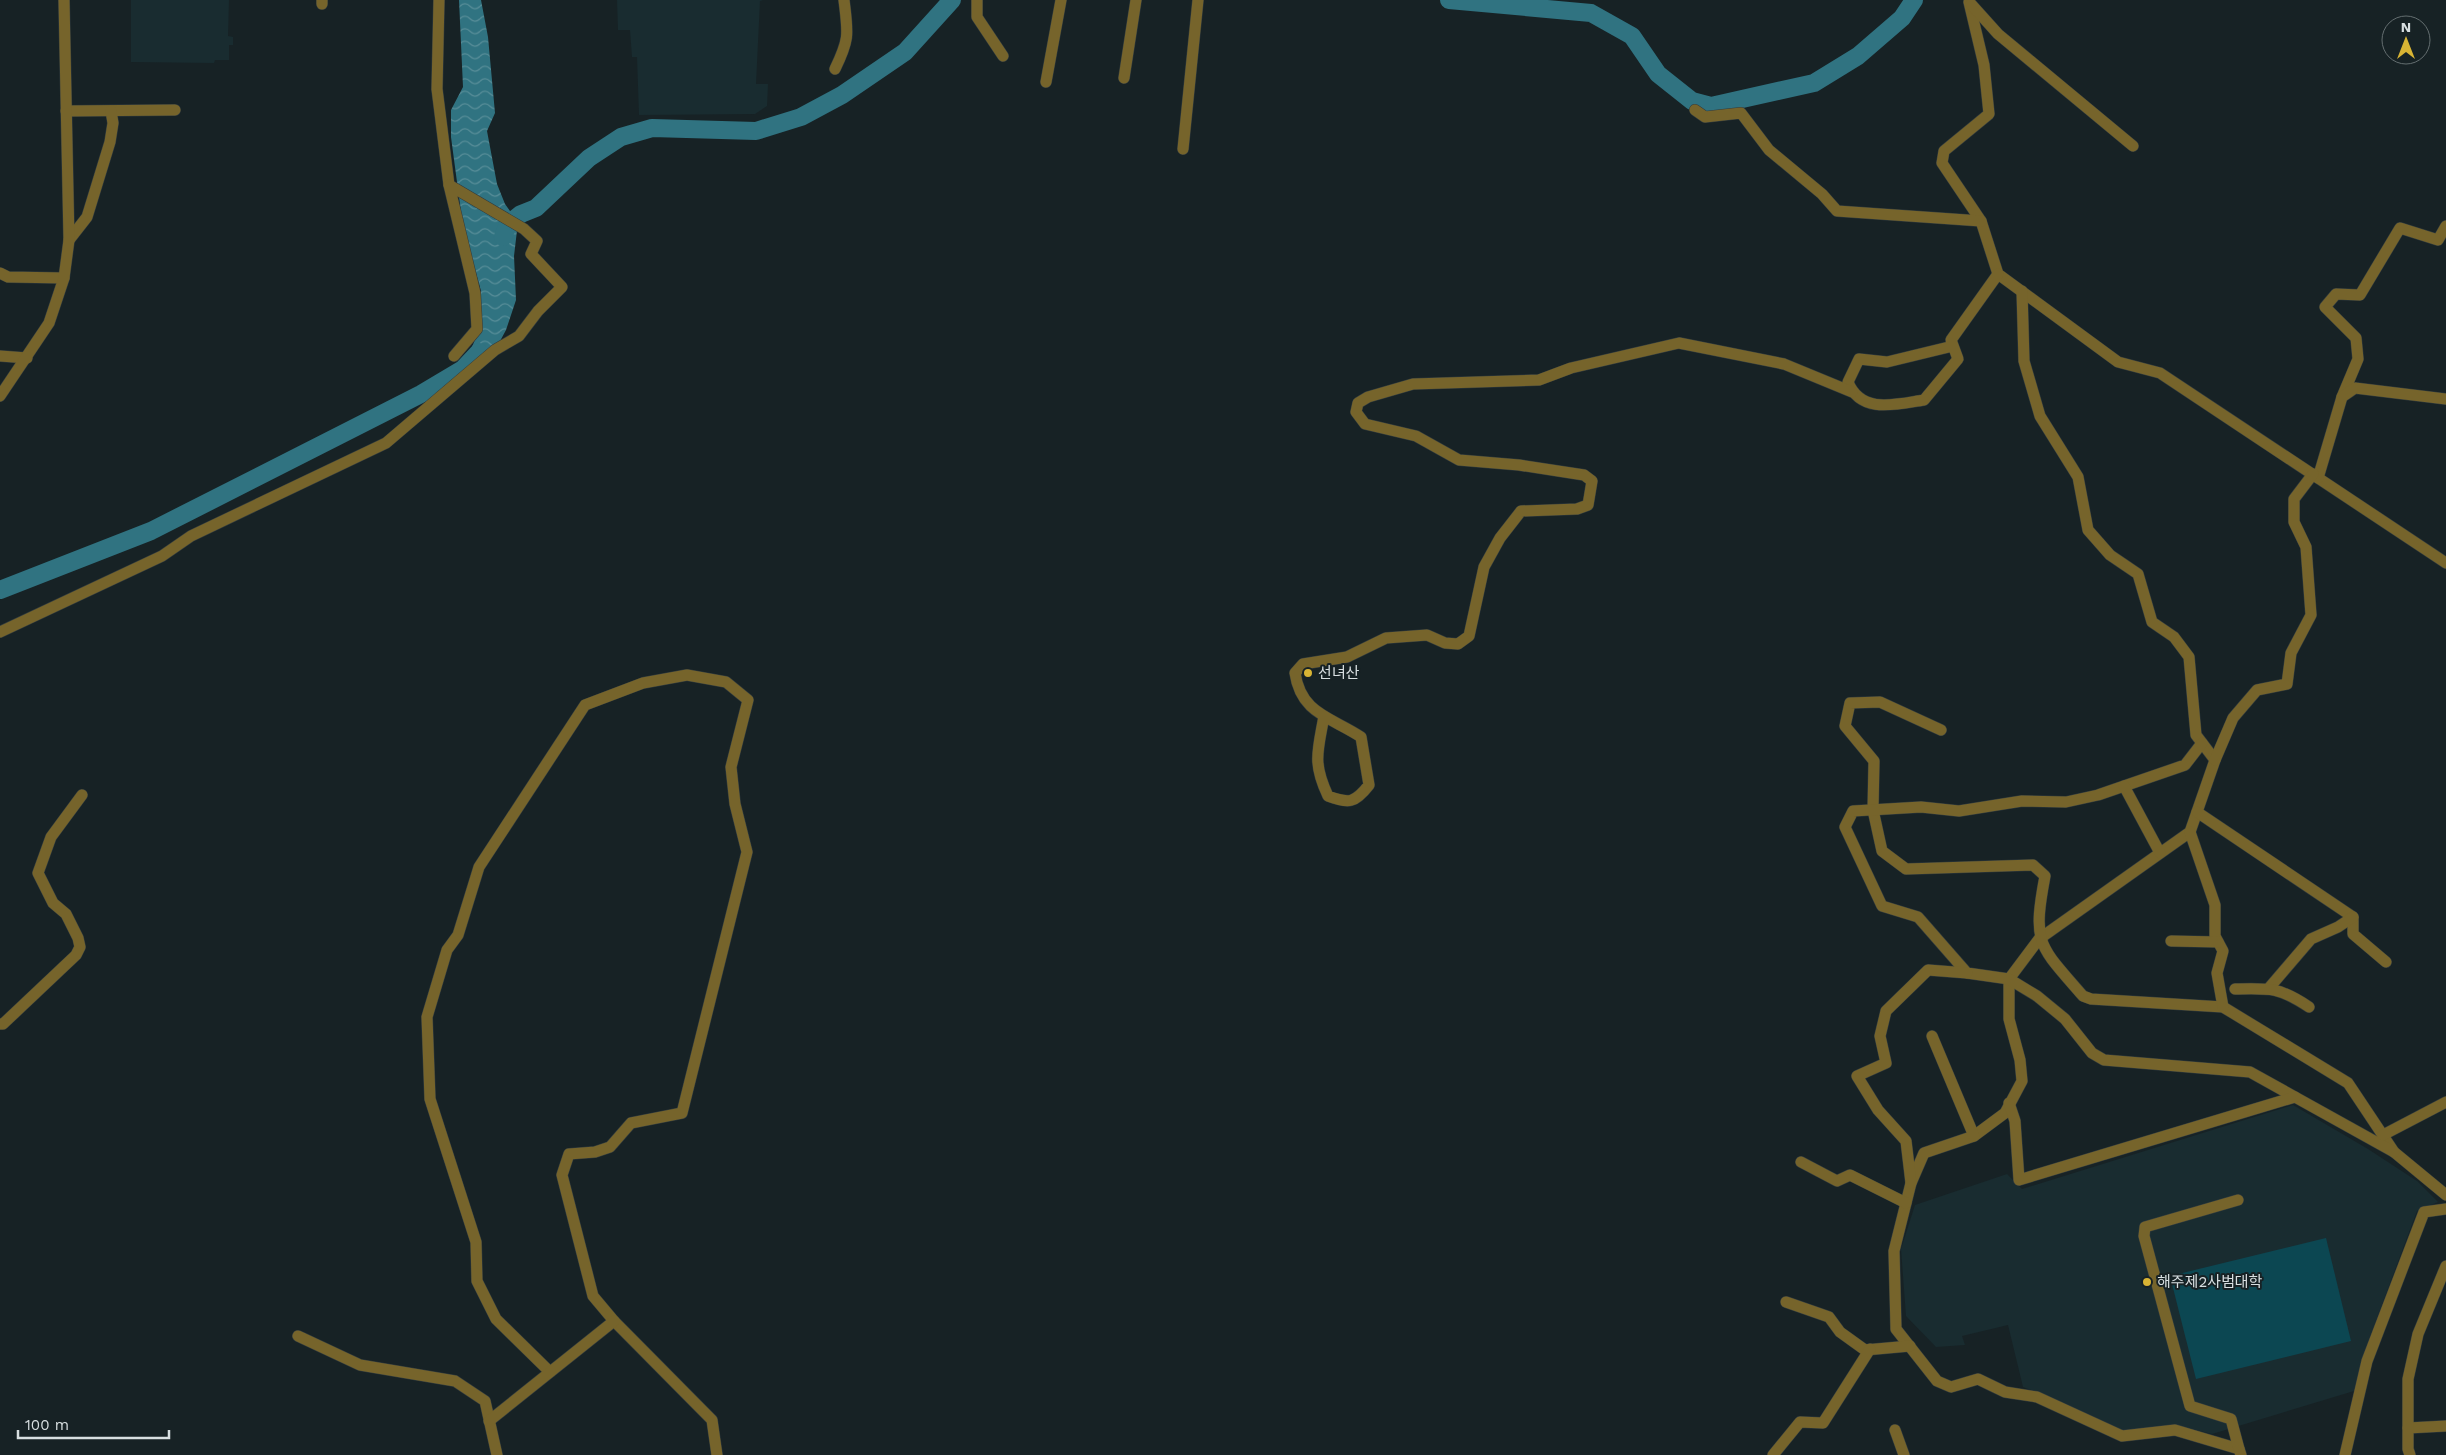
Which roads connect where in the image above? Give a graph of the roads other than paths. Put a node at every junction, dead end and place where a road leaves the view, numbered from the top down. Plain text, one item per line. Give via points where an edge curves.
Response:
1 (64, 0) edge
2 (439, 0) edge
3 (844, 0) edge
4 (977, 0) edge
5 (1061, 0) edge
6 (1136, 0) edge
7 (1198, 0) edge
8 (1969, 1) edge
9 (1004, 56) dead end
10 (835, 69) dead end
11 (1124, 78) dead end
12 (1046, 82) dead end
13 (175, 110) dead end
14 (1695, 110) dead end
15 (66, 111) junction
16 (111, 111) junction
17 (2133, 146) dead end
18 (1183, 149) dead end
19 (452, 187) junction
20 (1981, 221) junction
21 (2446, 226) edge
22 (69, 240) junction
23 (0, 273) edge
24 (1998, 274) junction
25 (64, 278) junction
26 (2022, 291) junction
27 (1953, 346) junction
28 (0, 356) edge
29 (454, 356) dead end
30 (27, 358) junction
31 (1852, 392) junction
32 (0, 396) edge
33 (2342, 397) junction
34 (2446, 399) edge
35 (2316, 476) junction
36 (2444, 558) edge
37 (0, 632) edge
38 (1324, 716) junction
39 (1941, 730) dead end
40 (2202, 743) junction
41 (2215, 760) junction
42 (2124, 786) junction
43 (82, 795) dead end
44 (1873, 810) junction
45 (2197, 812) junction
46 (2190, 832) junction
47 (2160, 853) junction
48 (2353, 917) junction
49 (2039, 939) junction
50 (2171, 941) dead end
51 (2218, 942) junction
52 (2386, 962) dead end
53 (1967, 973) junction
54 (2009, 979) junction
55 (2270, 988) junction
56 (2235, 989) dead end
57 (2223, 1007) junction
58 (2308, 1007) dead end
59 (0, 1024) edge
60 (1932, 1036) dead end
61 (2295, 1097) junction
62 (2446, 1102) edge
63 (2009, 1103) junction
64 (2383, 1135) junction
65 (1974, 1136) junction
66 (2394, 1152) junction
67 (1801, 1162) dead end
68 (1911, 1184) junction
69 (2446, 1195) edge
70 (2238, 1200) dead end
71 (1906, 1203) junction
72 (2446, 1209) edge
73 (2446, 1266) edge
74 (2441, 1292) edge
75 (1786, 1302) dead end
76 (614, 1322) junction
77 (298, 1336) dead end
78 (1910, 1346) junction
79 (1870, 1349) junction
80 (550, 1372) junction
81 (489, 1421) junction
82 (2446, 1426) edge
83 (2408, 1428) junction
84 (1895, 1430) dead end
85 (2240, 1452) edge
86 (497, 1455) edge
87 (717, 1455) edge
88 (1773, 1455) edge
89 (1904, 1455) edge
90 (2345, 1455) edge
91 (2410, 1455) edge

1 - 15 street
2 - 19 street via 437,89
3 - 10 street via 848,33
4 - 9 street via 977,17
5 - 12 street
6 - 11 street
7 - 18 street
8 - 17 street via 1998,34
8 - 20 street via 1984,65 1988,114 1944,150 1942,163
13 - 16 street
14 - 20 street via 1705,117 1741,113 1769,150 1822,194 1837,211
15 - 16 street
15 - 22 street
16 - 22 street via 110,142 87,217
19 - 29 street via 475,293 477,329
19 - 37 street via 523,228 537,241 531,254 562,287 519,336 495,350 386,443 191,536 162,556
20 - 24 street
21 - 33 street via 2438,240 2400,228 2360,295 2336,294 2325,307 2356,338 2358,359
22 - 25 street
23 - 25 street via 8,277
24 - 26 street
24 - 27 street via 1951,340
25 - 30 street via 49,323
26 - 35 street via 2118,362 2160,373
26 - 40 street via 2024,361 2040,416 2078,477 2088,530 2110,555 2138,574 2152,622 2174,637 2189,657 2196,735
27 - 31 street via 1887,362 1859,359 1848,382
27 - 31 street via 1958,359 1924,400 1878,407
28 - 30 street
30 - 32 street
31 - 38 street via 1784,364 1679,343 1571,368 1539,380 1413,384 1358,403 1356,412 1365,424 1416,436 1459,460 1584,475 1592,481 1592,490 1588,505 1578,509 1521,511 1484,566 1469,636 1458,644 1445,643 1427,634 1386,638 1347,657 1303,664 1295,673 1297,688 1313,711
33 - 34 street via 2355,388
33 - 35 street
35 - 36 street
35 - 41 street via 2294,499 2294,522 2306,548 2311,615 2292,653 2287,684 2257,690 2232,718
38 - 38 street via 1361,737 1369,785 1359,798 1344,802 1328,796 1323,786 1316,762
39 - 44 street via 1880,702 1850,703 1845,726 1874,761
40 - 41 street
40 - 42 street via 2185,765
41 - 45 street
42 - 44 street via 2066,802 2022,801 1959,810 1921,807
42 - 47 street
43 - 59 street via 50,837 38,873 53,903 66,914 80,946 76,955
44 - 49 street via 1882,851 1906,869 2033,865 2045,876 2038,914
44 - 53 street via 1853,810 1845,827 1882,906 1918,917
45 - 46 street
45 - 48 street
46 - 47 street
46 - 51 street via 2215,905 2215,936
47 - 49 street
48 - 52 street via 2353,934
48 - 55 street via 2311,939
49 - 54 street
49 - 57 street via 2048,956 2083,996 2091,999
50 - 51 street
51 - 57 street via 2223,951 2217,973
53 - 54 street
53 - 68 street via 1928,970 1886,1011 1880,1036 1886,1063 1858,1076 1878,1110 1906,1141
54 - 61 street via 2065,1019 2092,1053 2104,1060 2250,1072
54 - 63 street via 2009,1018 2022,1081
55 - 56 street
55 - 58 street via 2287,993
57 - 64 street via 2348,1083
60 - 65 street
61 - 63 street via 2019,1180 2015,1121
61 - 66 street
62 - 64 street
63 - 65 street via 2005,1113
64 - 66 street
65 - 68 street via 1924,1153
66 - 69 street
67 - 71 street via 1837,1181 1850,1175
68 - 71 street
70 - 85 street via 2145,1227 2144,1236 2190,1406 2230,1419
71 - 78 street via 1894,1252 1896,1329
72 - 90 street via 2424,1212 2368,1361
73 - 74 street
74 - 83 street via 2418,1334 2408,1380
75 - 79 street via 1829,1317 1840,1332 1865,1350
76 - 80 street
76 - 80 street via 593,1296 562,1175 569,1154 610,1148 631,1123 682,1113 747,852 735,804 731,767 748,700 726,682 687,675 643,683 585,705 479,867 458,935 447,950 426,1016 430,1099 476,1242 477,1281 496,1319
76 - 87 street via 712,1420
77 - 81 street via 360,1365 455,1381 485,1401
78 - 79 street
78 - 85 street via 1937,1381 1951,1387 1978,1380 2005,1392 2037,1397 2122,1436 2175,1430
79 - 88 street via 1823,1423 1800,1422
80 - 81 street
81 - 86 street
82 - 83 street
83 - 91 street
84 - 89 street

